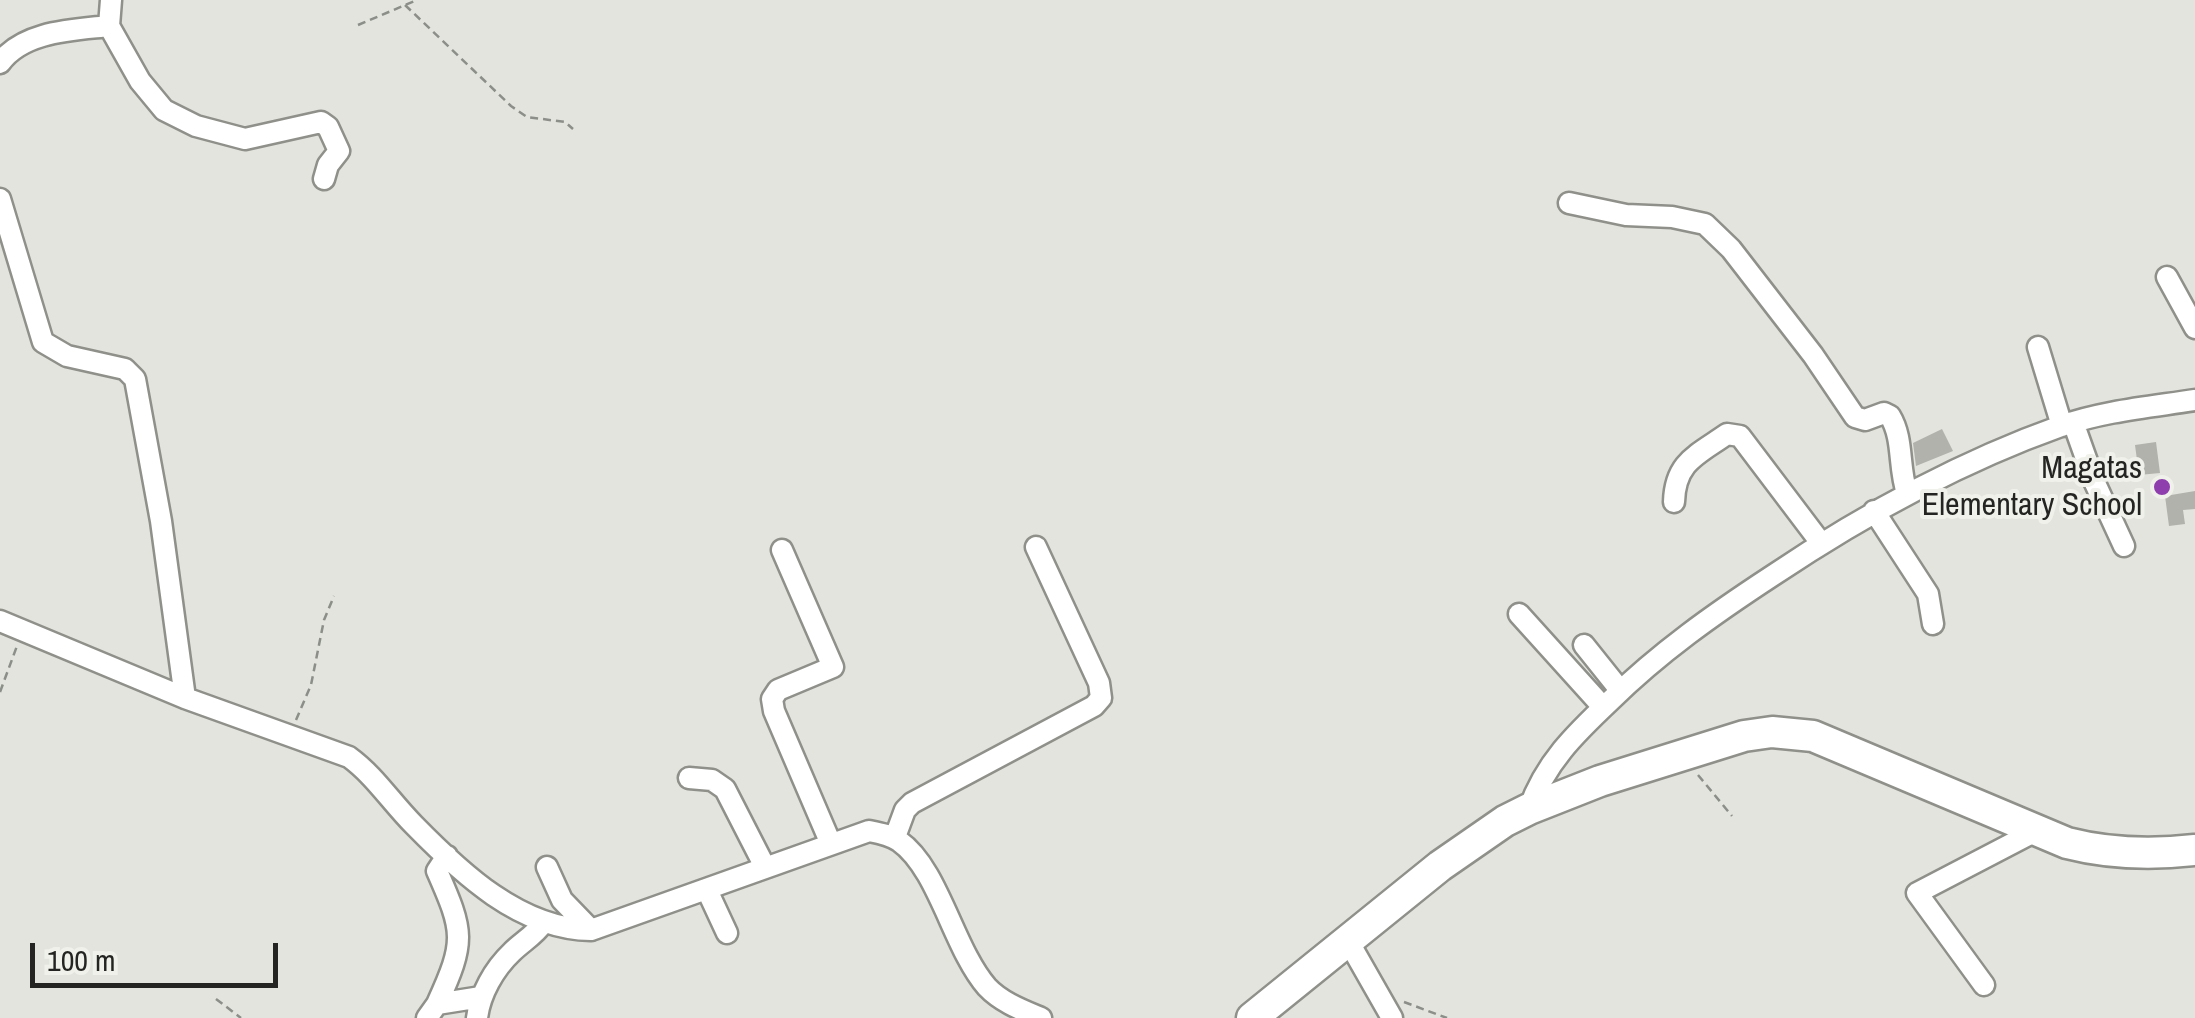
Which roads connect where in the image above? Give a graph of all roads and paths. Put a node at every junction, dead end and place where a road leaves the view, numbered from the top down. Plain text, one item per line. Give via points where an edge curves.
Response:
1 (111, 0) edge
2 (417, 0) edge
3 (405, 5) junction
4 (109, 26) junction
5 (358, 26) dead end
6 (0, 63) edge
7 (573, 129) dead end
8 (324, 179) dead end
9 (0, 199) edge
10 (1570, 203) dead end
11 (2166, 277) dead end
12 (2195, 328) edge
13 (2038, 346) dead end
14 (2195, 400) edge
15 (2068, 424) junction
16 (1907, 493) junction
17 (1674, 502) dead end
18 (1874, 512) junction
19 (1821, 544) junction
20 (1036, 546) dead end
21 (2124, 546) dead end
22 (782, 550) dead end
23 (334, 596) dead end
24 (1519, 614) dead end
25 (0, 621) edge
26 (1933, 624) dead end
27 (22, 630) junction
28 (1584, 646) dead end
29 (1620, 690) junction
30 (0, 692) edge
31 (185, 698) junction
32 (1603, 707) junction
33 (290, 735) junction
34 (1681, 754) junction
35 (689, 778) dead end
36 (1529, 808) junction
37 (1732, 816) dead end
38 (2036, 831) junction
39 (894, 838) junction
40 (831, 844) junction
41 (2195, 850) edge
42 (448, 856) junction
43 (547, 867) dead end
44 (766, 867) junction
45 (707, 890) junction
46 (543, 924) junction
47 (590, 930) junction
48 (728, 933) dead end
49 (1347, 939) junction
50 (1984, 985) dead end
51 (216, 999) dead end
52 (479, 1008) edge
53 (1388, 1010) edge
54 (432, 1011) edge
55 (241, 1018) edge
56 (1041, 1018) edge
57 (1252, 1018) edge
58 (1447, 1018) edge

1 - 4 street
2 - 3 path
3 - 5 path
3 - 7 path via 511,106
4 - 6 street via 20,44
4 - 8 street via 164,110 196,126 245,139 321,122 339,152
9 - 31 street via 44,342 67,356 125,369 136,379
10 - 16 street via 1705,224 1732,249 1855,416 1890,416 1900,438
11 - 12 street
13 - 15 street
14 - 15 street
15 - 16 street
15 - 21 street
16 - 18 street
17 - 19 street via 1677,474 1686,463 1727,434 1740,436
18 - 19 street
18 - 26 street via 1928,594
19 - 29 street via 1687,632
20 - 39 street via 1101,698 912,803
22 - 40 street via 833,667 778,690 774,711
23 - 33 path
24 - 32 street
25 - 27 street
27 - 30 path
27 - 31 street
28 - 29 street
29 - 32 street
31 - 33 street
32 - 36 street via 1556,756
33 - 42 street via 349,756 370,772
34 - 36 highway
34 - 37 path
34 - 38 highway via 1772,732 1813,736
35 - 44 street via 725,789
36 - 49 highway
38 - 41 highway via 2098,851
38 - 50 street via 1917,893
39 - 40 street via 870,831
39 - 56 street via 914,853 988,988
40 - 44 street
42 - 46 street
42 - 54 street via 437,871 460,928 456,957
43 - 47 street via 562,900
44 - 45 street
45 - 47 street
45 - 48 street
46 - 47 street
46 - 52 street via 504,960
49 - 53 street
49 - 57 highway
51 - 55 path
52 - 54 street
53 - 58 path via 1403,1002

